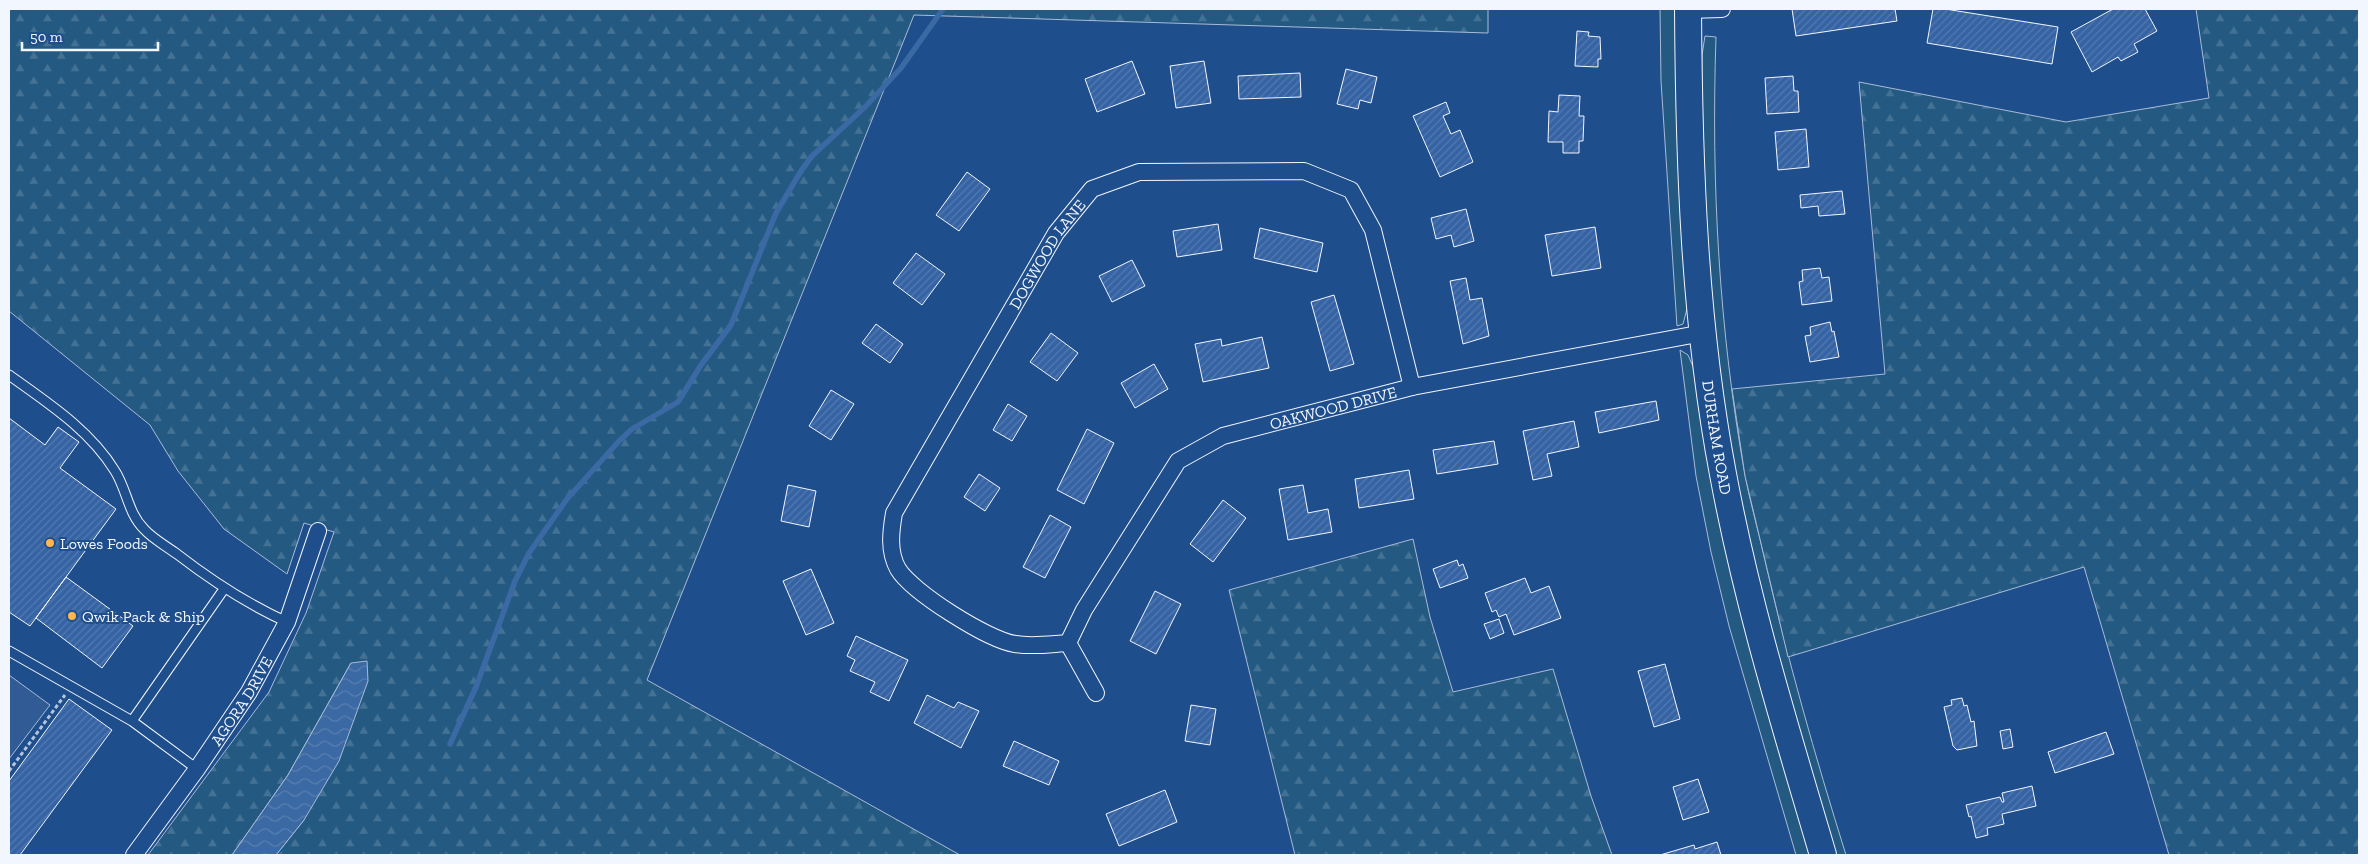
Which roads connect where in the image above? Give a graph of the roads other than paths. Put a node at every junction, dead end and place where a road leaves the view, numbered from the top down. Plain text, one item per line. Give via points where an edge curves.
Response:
1 (1688, 9) edge
2 (1722, 9) edge
3 (1703, 333) junction
4 (9, 375) edge
5 (1412, 387) junction
6 (318, 531) dead end
7 (224, 590) junction
8 (287, 622) junction
9 (1068, 643) junction
10 (9, 651) edge
11 (1096, 693) dead end
12 (132, 721) junction
13 (197, 769) junction
14 (134, 855) edge
15 (1823, 855) edge

1 - 2 street
1 - 3 main road, DURHAM ROAD via 1692,205
3 - 5 street, OAKWOOD DRIVE
3 - 15 main road, DURHAM ROAD via 1722,472 1736,544 1760,641
4 - 7 lane via 97,444 116,473 131,512 144,530
5 - 9 street, OAKWOOD DRIVE via 1223,436 1178,461 1084,610
5 - 9 street, DOGWOOD LANE via 1373,230 1351,190 1304,171 1139,172 1092,189 1056,233 894,513 890,540 897,568 910,583 999,640 1031,646
6 - 8 street, AGORA DRIVE
7 - 8 lane
7 - 12 lane
8 - 13 street, AGORA DRIVE via 249,692
9 - 11 street
10 - 12 lane
12 - 13 lane
13 - 14 street, AGORA DRIVE

